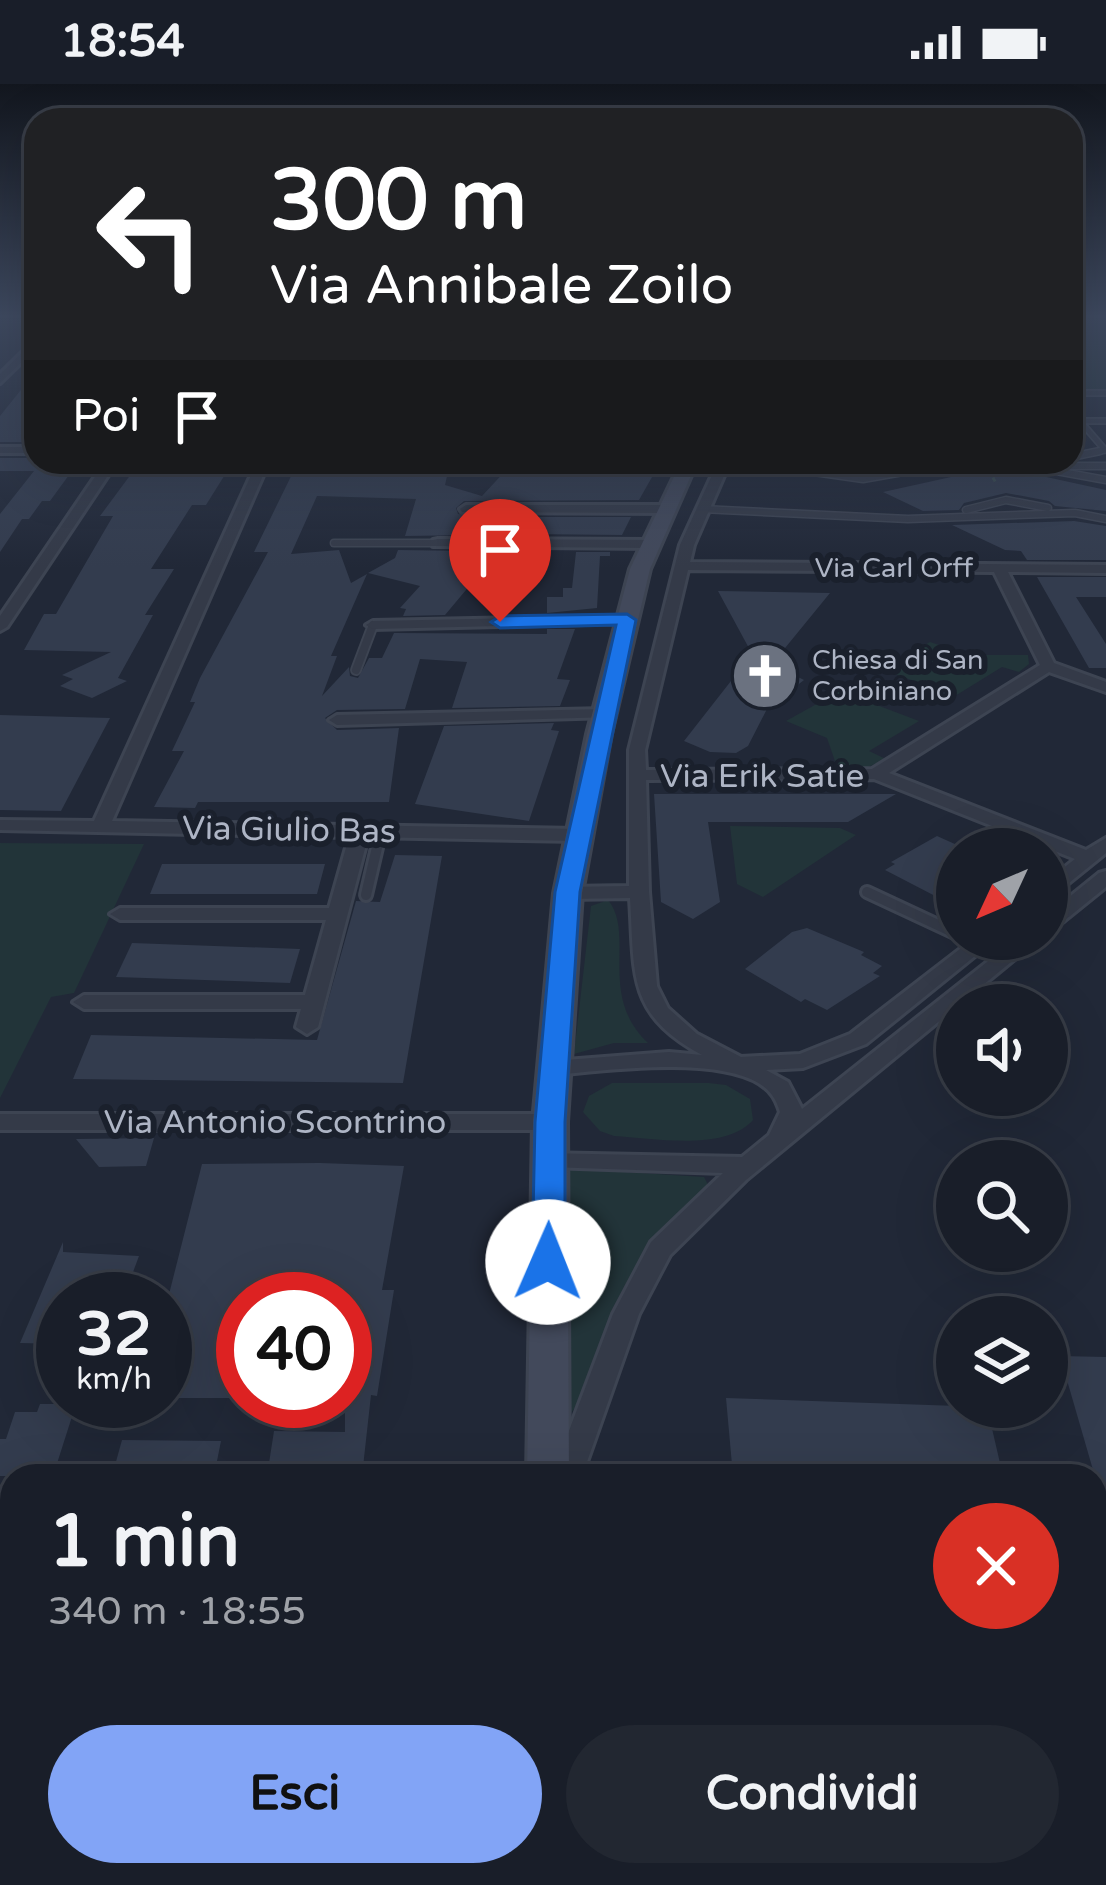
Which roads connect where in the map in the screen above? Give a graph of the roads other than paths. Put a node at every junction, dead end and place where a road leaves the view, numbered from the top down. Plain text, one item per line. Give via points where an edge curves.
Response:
1 (1083, 428) edge
2 (1105, 450) edge
3 (103, 474) edge
4 (258, 474) edge
5 (684, 474) edge
6 (719, 474) edge
7 (832, 474) edge
8 (895, 474) edge
9 (1073, 474) edge
10 (1106, 480) edge
11 (466, 508) dead end
12 (668, 509) junction
13 (703, 509) junction
14 (1075, 513) junction
15 (947, 514) junction
16 (1106, 518) edge
17 (334, 543) dead end
18 (438, 543) joint
19 (651, 544) junction
20 (682, 566) junction
21 (999, 568) junction
22 (1106, 569) edge
23 (627, 620) junction
24 (373, 625) joint
25 (0, 627) edge
26 (1048, 666) junction
27 (356, 670) dead end
28 (1106, 687) edge
29 (605, 714) junction
30 (337, 720) dead end
31 (875, 774) junction
32 (636, 776) junction
33 (0, 825) edge
34 (100, 827) junction
35 (370, 831) junction
36 (578, 835) junction
37 (1106, 844) edge
38 (1089, 858) junction
39 (1068, 874) edge
40 (1106, 877) edge
41 (568, 892) junction
42 (639, 892) junction
43 (867, 892) dead end
44 (366, 895) dead end
45 (1068, 908) edge
46 (120, 914) dead end
47 (338, 914) junction
48 (936, 923) edge
49 (948, 960) edge
50 (1003, 960) edge
51 (84, 1002) dead end
52 (314, 1002) junction
53 (307, 1027) dead end
54 (731, 1065) junction
55 (553, 1068) junction
56 (0, 1122) edge
57 (550, 1141) junction
58 (778, 1141) junction
59 (748, 1166) junction
60 (548, 1464) edge
61 (571, 1464) edge

1 - 2 lane
3 - 25 street
4 - 34 street
5 - 12 street
6 - 13 street
7 - 8 lane
9 - 10 lane
11 - 12 street
12 - 19 street
13 - 15 lane via 836,518
13 - 20 street
14 - 15 lane
14 - 15 lane via 1006,500
14 - 16 lane
17 - 18 lane
18 - 19 street
19 - 23 street
20 - 21 street, Via Carl Orff
20 - 32 street
21 - 22 street, Via Carl Orff
21 - 26 street
23 - 24 street
23 - 29 street
24 - 27 lane
26 - 28 street
26 - 31 street
29 - 30 street
29 - 36 street
31 - 32 street, Via Erik Satie
31 - 38 street, Via Erik Satie
32 - 42 street
33 - 34 street, Via Giulio Bas
34 - 35 street, Via Giulio Bas
35 - 36 street, Via Giulio Bas
35 - 44 lane
35 - 47 street
36 - 41 street
37 - 38 street
38 - 39 street
40 - 45 street
41 - 42 street
41 - 55 street
42 - 54 street via 652,999 689,1039
43 - 48 lane
46 - 47 street
47 - 52 street
49 - 54 street via 858,1039 803,1061
50 - 58 street
51 - 52 street
52 - 53 street
54 - 55 street via 669,1059
54 - 58 street via 780,1087 792,1112
55 - 57 street
56 - 57 street, Via Antonio Scontrino
57 - 59 street, Via Antonio Scontrino
57 - 60 street
58 - 59 street
59 - 61 street via 660,1250 626,1314

